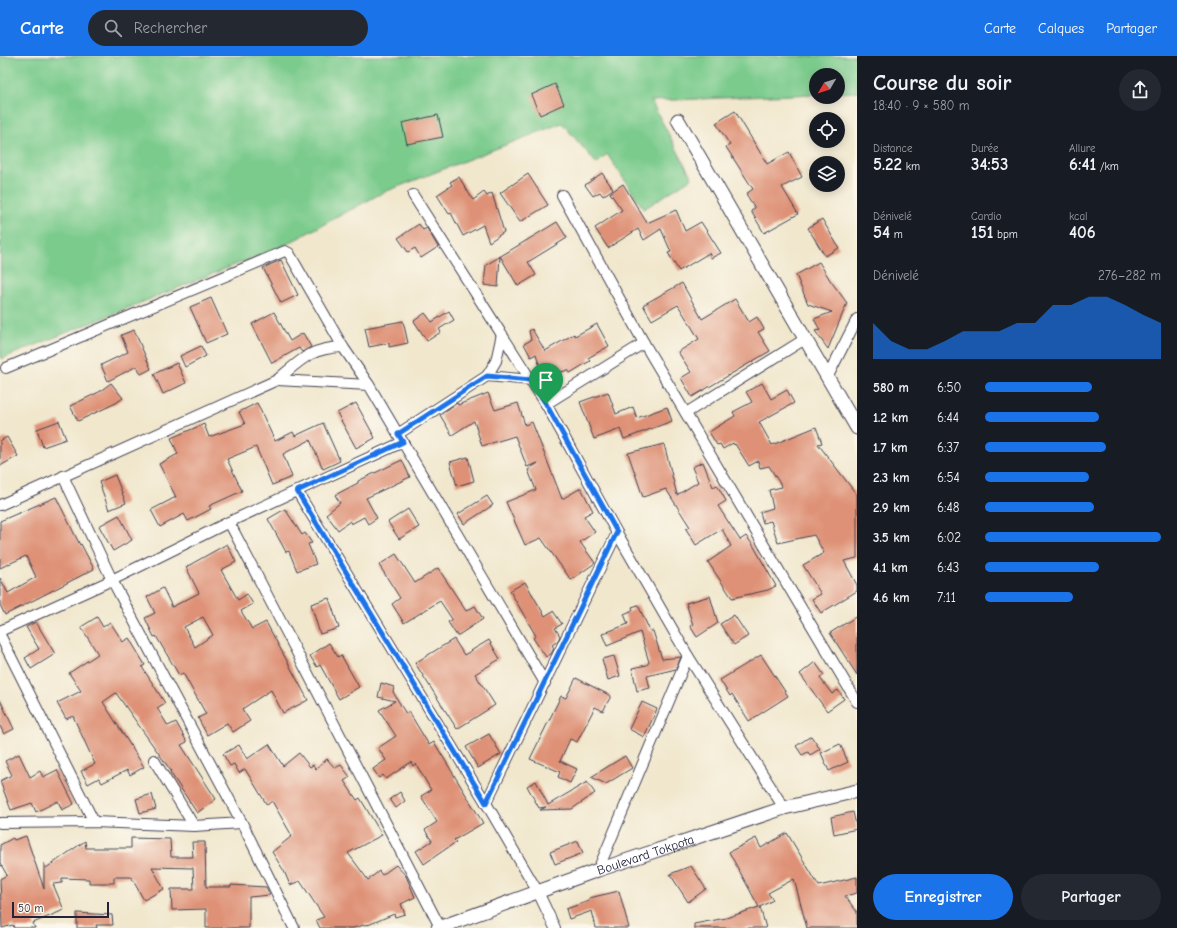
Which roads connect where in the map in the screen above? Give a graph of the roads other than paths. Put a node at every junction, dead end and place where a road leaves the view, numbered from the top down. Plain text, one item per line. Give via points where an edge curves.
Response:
1 (678, 120) dead end
2 (412, 195) dead end
3 (562, 195) dead end
4 (857, 319) edge
5 (502, 334) junction
6 (805, 338) junction
7 (644, 343) junction
8 (343, 347) junction
9 (6, 368) dead end
10 (487, 376) junction
11 (827, 378) junction
12 (277, 380) junction
13 (531, 380) junction
14 (368, 385) junction
15 (546, 404) junction
16 (686, 413) junction
17 (857, 428) edge
18 (400, 438) junction
19 (63, 476) junction
20 (297, 491) junction
21 (0, 506) edge
22 (229, 522) junction
23 (617, 532) junction
24 (112, 580) junction
25 (0, 630) edge
26 (0, 635) edge
27 (688, 656) junction
28 (545, 683) junction
29 (857, 702) edge
30 (154, 760) dead end
31 (857, 791) edge
32 (486, 803) junction
33 (784, 808) junction
34 (94, 822) junction
35 (0, 823) edge
36 (242, 823) junction
37 (194, 826) junction
38 (598, 870) junction
39 (538, 892) junction
40 (294, 928) edge
41 (439, 928) edge
42 (555, 928) edge

1 - 6 street
2 - 5 street
3 - 7 street
4 - 11 street
5 - 10 street via 496,360
5 - 13 street
6 - 11 street
6 - 16 street
7 - 15 street
7 - 16 street
8 - 9 street via 292,257 285,251
8 - 12 street via 320,349 295,364
8 - 14 street
10 - 13 street
10 - 18 street
11 - 17 street
12 - 14 street
12 - 19 street
13 - 15 street
14 - 18 street
15 - 23 street
16 - 29 street
18 - 20 street
18 - 28 street
19 - 21 street
19 - 24 street
20 - 22 street
20 - 32 street
22 - 24 street
22 - 41 street
23 - 27 street
23 - 28 street
24 - 25 street
24 - 36 street
26 - 34 street
27 - 33 street
27 - 38 street
28 - 32 street
30 - 37 street
31 - 33 street, Boulevard Tokpota
32 - 39 street
33 - 38 street, Boulevard Tokpota
34 - 35 street
34 - 37 street
36 - 37 street
36 - 40 street
38 - 39 street, Boulevard Tokpota
39 - 41 street, Boulevard Tokpota
39 - 42 street

